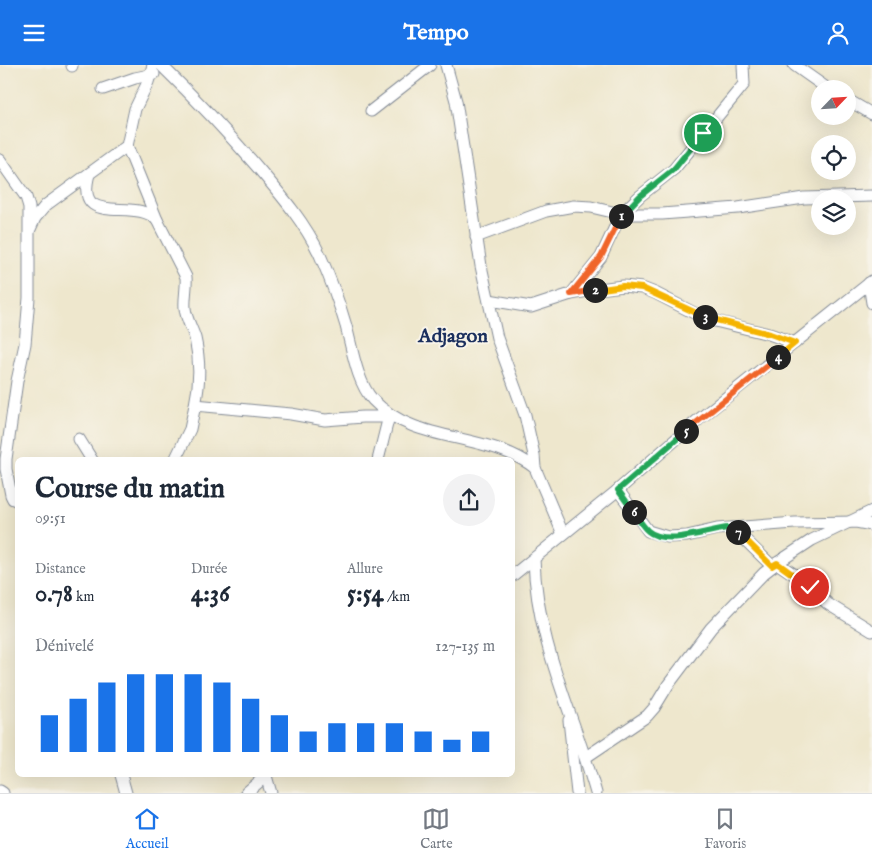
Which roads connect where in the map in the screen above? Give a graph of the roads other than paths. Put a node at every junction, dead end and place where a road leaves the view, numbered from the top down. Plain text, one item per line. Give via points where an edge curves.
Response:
1 (430, 65) edge
2 (446, 65) edge
3 (743, 65) edge
4 (794, 65) edge
5 (164, 69) edge
6 (152, 70) edge
7 (815, 80) edge
8 (103, 89) dead end
9 (856, 105) edge
10 (370, 111) dead end
11 (872, 114) edge
12 (127, 146) junction
13 (0, 160) edge
14 (89, 174) junction
15 (872, 196) edge
16 (621, 214) junction
17 (157, 220) junction
18 (29, 230) junction
19 (476, 237) junction
20 (870, 282) edge
21 (571, 294) junction
22 (489, 300) junction
23 (872, 303) edge
24 (795, 343) junction
25 (195, 405) junction
26 (392, 417) junction
27 (79, 439) dead end
28 (90, 457) edge
29 (176, 457) edge
30 (379, 457) edge
31 (534, 468) junction
32 (618, 490) junction
33 (10, 497) edge
34 (872, 511) edge
35 (849, 522) junction
36 (872, 525) edge
37 (733, 528) junction
38 (563, 534) junction
39 (534, 559) junction
40 (775, 564) junction
41 (515, 574) edge
42 (872, 631) edge
43 (569, 713) junction
44 (586, 757) junction
45 (122, 777) edge
46 (265, 777) edge
47 (267, 777) edge
48 (126, 793) edge
49 (246, 793) edge
50 (271, 793) edge
51 (577, 793) edge
52 (596, 793) edge

1 - 10 street
2 - 19 street via 456,101
3 - 16 street via 744,84 735,95 674,169
4 - 7 street
5 - 6 street
5 - 26 street via 230,135 306,229 332,285 367,391
6 - 8 street
6 - 12 street via 135,109
9 - 11 street
12 - 14 street
12 - 17 street
13 - 18 street via 27,201
14 - 17 street via 87,194 94,207 140,211 153,215
14 - 18 street via 46,205
15 - 16 street via 804,199 662,214
16 - 19 street via 590,207 562,208
16 - 21 street via 601,257
17 - 25 street via 186,277 185,309 199,361
18 - 33 street via 25,344 6,459
19 - 22 street
20 - 23 street
20 - 24 street
21 - 22 street via 531,307
21 - 24 street via 623,286 642,288 702,317
22 - 31 street via 496,337 525,415
24 - 32 street via 698,420
25 - 26 street via 325,420
25 - 29 street via 190,429
26 - 30 street
26 - 31 street via 513,454
27 - 28 street
31 - 38 street
32 - 37 street via 651,533 674,537
32 - 38 street
34 - 35 street
35 - 36 street
35 - 37 street
35 - 40 street via 812,540
37 - 40 street
38 - 39 street
39 - 41 street
39 - 43 street via 538,607
40 - 42 street via 804,581 828,604
40 - 44 street via 711,628 654,708
43 - 44 street
43 - 51 street
44 - 52 street
45 - 48 street
46 - 49 street
47 - 50 street

